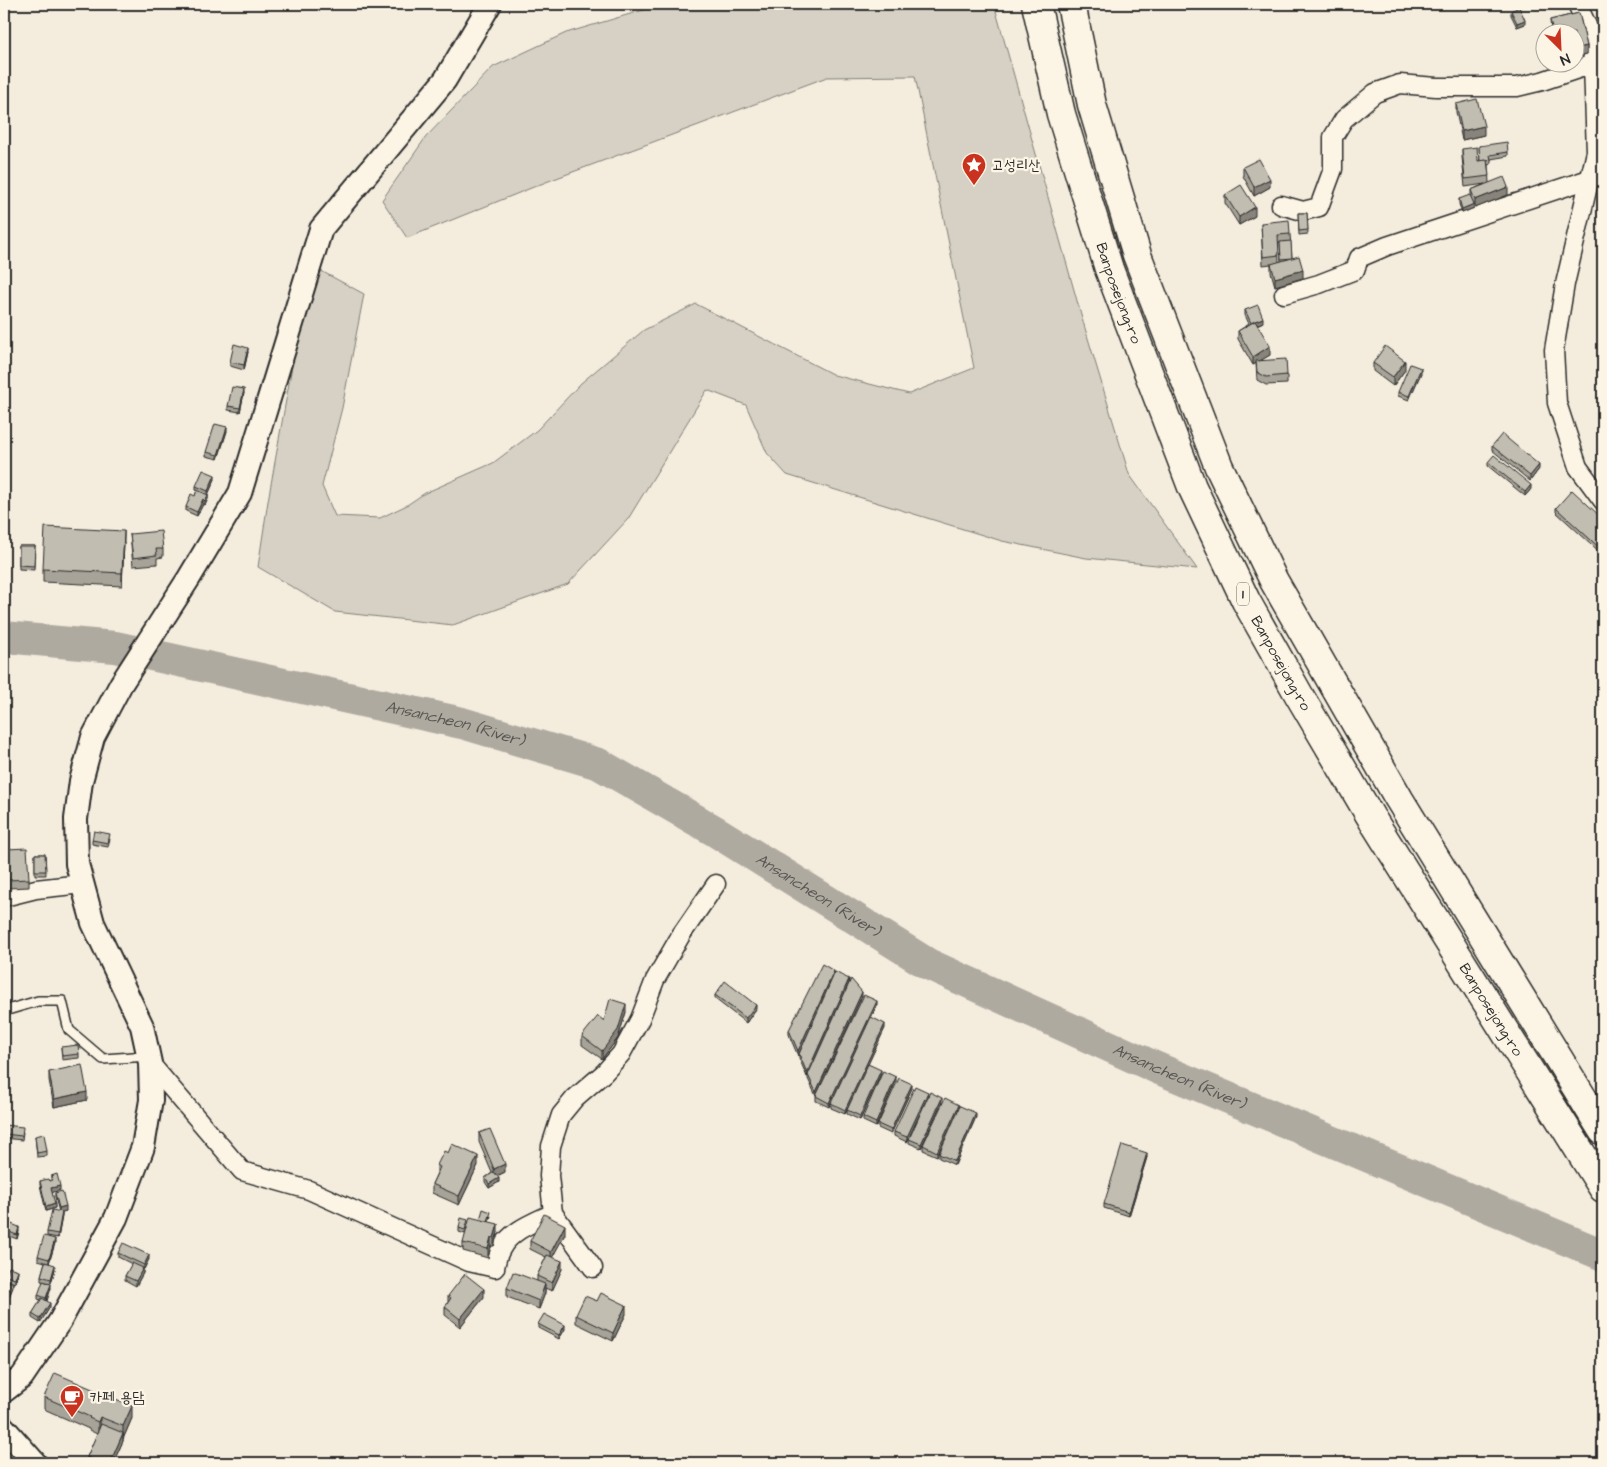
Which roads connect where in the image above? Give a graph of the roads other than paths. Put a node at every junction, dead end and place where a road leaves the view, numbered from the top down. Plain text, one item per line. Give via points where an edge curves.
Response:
1 (490, 4) edge
2 (1036, 4) edge
3 (1071, 4) edge
4 (1577, 4) edge
5 (1598, 38) edge
6 (1593, 64) junction
7 (1600, 153) edge
8 (1589, 179) junction
9 (1281, 205) dead end
10 (1284, 294) dead end
11 (1603, 501) edge
12 (82, 884) junction
13 (716, 884) dead end
14 (4, 897) edge
15 (4, 1011) edge
16 (150, 1059) junction
17 (1599, 1123) edge
18 (1603, 1188) edge
19 (553, 1213) junction
20 (593, 1268) dead end
21 (4, 1391) edge
22 (4, 1428) edge
23 (35, 1463) edge

1 - 12 street via 446,80 321,228 240,493 121,684 93,737 81,781 76,819 77,864
2 - 18 highway, Banposejong-ro / 1 via 1062,114 1108,269 1192,487 1246,600 1372,819
3 - 17 highway, Banposejong-ro via 1092,106 1137,255 1219,467 1274,581 1399,799
4 - 5 street via 1592,36
5 - 6 street
6 - 7 street
6 - 9 street via 1517,87 1400,84 1375,93 1344,119 1333,137 1333,169 1319,207 1303,211
7 - 8 street
8 - 10 street via 1387,246 1359,258 1355,270
8 - 11 street via 1554,350 1556,403 1578,467
12 - 14 street via 36,888
12 - 16 street via 93,923 142,1026
13 - 19 street via 655,980 640,1019 620,1054 561,1115 551,1146 549,1176
15 - 16 lane via 38,1000 62,1001 69,1030 103,1058
16 - 19 street via 242,1171 309,1190 469,1262 494,1268 500,1249 510,1237
16 - 21 street via 151,1100 143,1147 116,1218 60,1321 22,1377
19 - 20 street
22 - 23 street

